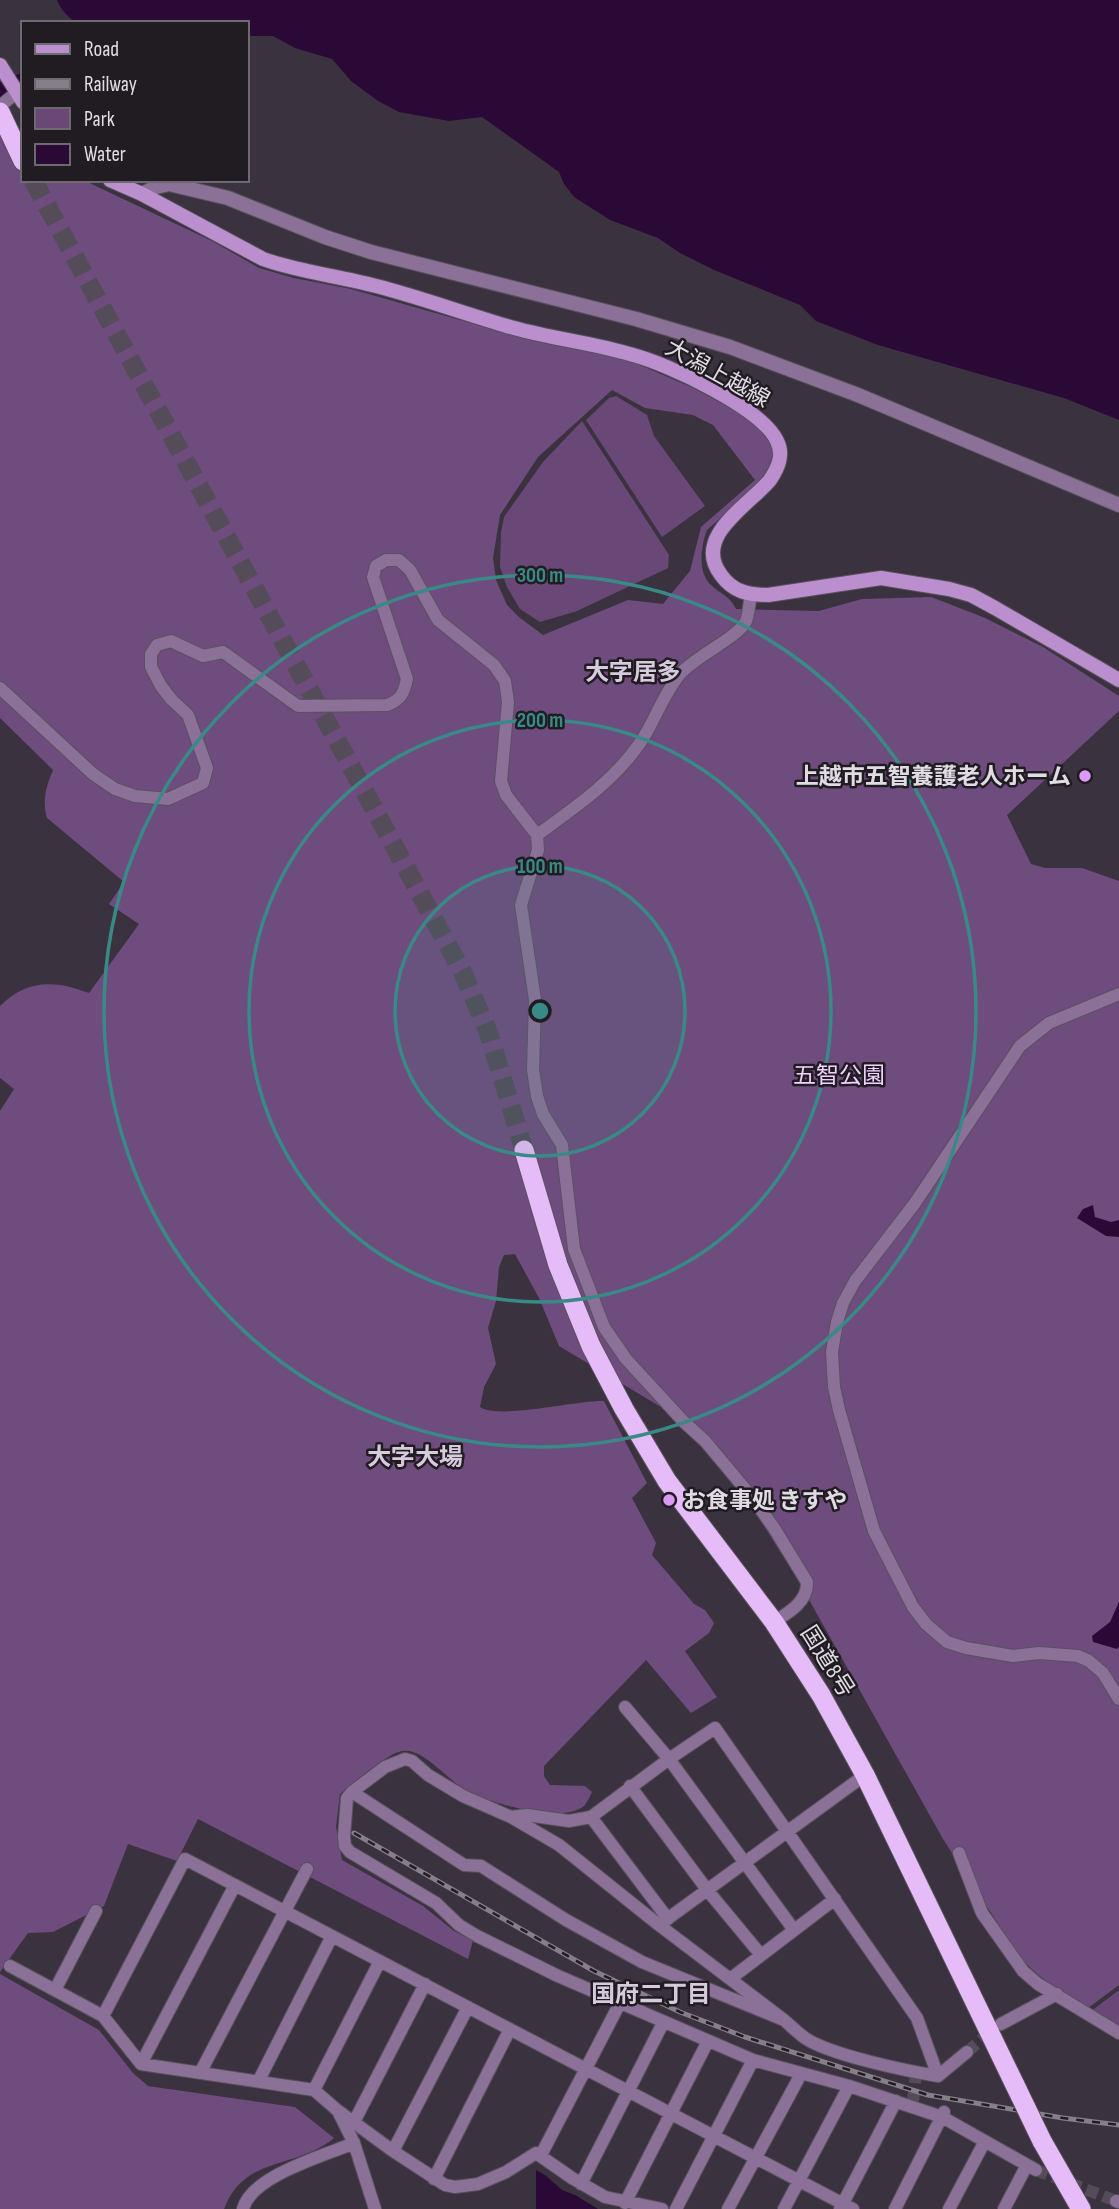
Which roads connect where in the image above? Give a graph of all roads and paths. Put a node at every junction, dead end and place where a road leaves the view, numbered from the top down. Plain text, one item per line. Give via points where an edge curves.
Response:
1 (1, 67) edge
2 (18, 96) edge
3 (1, 112) edge
4 (21, 157) edge
5 (115, 182) edge
6 (142, 194) junction
7 (1119, 505) edge
8 (751, 595) junction
9 (1119, 680) edge
10 (0, 688) edge
11 (537, 835) junction
12 (1119, 994) edge
13 (524, 1150) tunnel mouth
14 (774, 1622) junction
15 (1119, 1699) edge
16 (625, 1707) dead end
17 (669, 1759) junction
18 (865, 1776) junction
19 (631, 1786) junction
20 (352, 1792) junction
21 (511, 1817) junction
22 (591, 1817) junction
23 (786, 1832) junction
24 (959, 1853) dead end
25 (744, 1863) junction
26 (307, 1869) dead end
27 (235, 1885) junction
28 (708, 1891) junction
29 (835, 1899) junction
30 (285, 1911) junction
31 (96, 1912) dead end
32 (664, 1922) junction
33 (794, 1930) junction
34 (332, 1936) junction
35 (761, 1955) junction
36 (380, 1961) junction
37 (10, 1966) dead end
38 (734, 1976) dead end
39 (425, 1984) junction
40 (55, 1990) junction
41 (1057, 1994) junction
42 (620, 2003) junction
43 (468, 2007) junction
44 (103, 2016) junction
45 (784, 2020) junction
46 (663, 2023) junction
47 (1000, 2024) tunnel mouth
48 (510, 2029) junction
49 (1119, 2033) edge
50 (708, 2041) junction
51 (967, 2052) tunnel mouth
52 (753, 2060) junction
53 (141, 2064) junction
54 (585, 2068) junction
55 (200, 2073) junction
56 (801, 2074) junction
57 (938, 2076) junction
58 (259, 2080) junction
59 (849, 2086) junction
60 (314, 2090) junction
61 (628, 2091) junction
62 (896, 2101) junction
63 (913, 2101) dead end
64 (337, 2110) junction
65 (671, 2113) junction
66 (942, 2117) junction
67 (354, 2122) junction
68 (714, 2136) junction
69 (985, 2141) junction
70 (354, 2143) junction
71 (393, 2151) junction
72 (541, 2155) junction
73 (755, 2158) junction
74 (434, 2179) junction
75 (799, 2180) junction
76 (582, 2184) junction
77 (625, 2203) junction
78 (845, 2207) edge
79 (243, 2209) edge
80 (374, 2209) edge
81 (662, 2209) edge
82 (676, 2209) edge
83 (728, 2209) edge
84 (784, 2209) edge
85 (895, 2209) edge
86 (949, 2209) edge
87 (1004, 2209) edge
88 (1081, 2209) edge

1 - 2 main road
2 - 3 street
3 - 4 highway
5 - 6 main road, 大潟上越線
6 - 7 street via 169,184 228,198 371,252 700,337 858,395
6 - 8 main road, 大潟上越線 via 262,259 375,286 517,329 636,355 746,409 777,441 779,464 763,488 717,535 712,555 730,586
8 - 9 main road via 881,578 949,589 971,595
8 - 11 street via 746,622 681,673 625,762 598,790
10 - 11 street via 104,781 135,796 168,799 203,782 207,768 188,715 171,699 151,667 157,645 171,641 203,656 223,652 298,706 387,705 404,693 407,680 373,578 376,566 399,560 410,570 438,620 494,665 505,681 508,702 500,781
11 - 14 street via 537,858 521,912 535,1000 533,1070 537,1096 562,1145 577,1258 604,1327 626,1359 751,1496 807,1582 799,1603
12 - 15 street via 1049,1023 1020,1046 915,1203 855,1281 843,1303 832,1352 839,1410 868,1514 919,1616 947,1642 966,1648 1013,1656 1078,1656 1103,1673
13 - 14 highway, 国道8号 via 558,1265 591,1346 624,1409 667,1481
14 - 18 highway, 国道8号
16 - 17 street
17 - 19 street
17 - 23 street via 715,1728
17 - 25 street
18 - 23 street
18 - 88 highway, 国道8号, bridge via 1042,2141
19 - 22 street
19 - 28 street
20 - 21 street via 385,1767 405,1759 463,1796
20 - 42 street via 344,1822 345,1846 350,1852 436,1903 477,1936
20 - 45 street via 464,1865 481,1866 642,1962
21 - 22 street via 569,1821
21 - 32 street
22 - 32 street
23 - 25 street
23 - 29 street
24 - 41 street via 982,1913 1023,1971
25 - 28 street
25 - 33 street
26 - 30 street
27 - 30 street
27 - 44 street via 185,1859
27 - 53 street
28 - 32 street
28 - 35 street
29 - 33 street
29 - 57 street via 917,2018
30 - 34 street
30 - 55 street
31 - 40 street
32 - 45 street
33 - 35 street
34 - 36 street
34 - 58 street
35 - 38 street
36 - 39 street
36 - 60 street
37 - 40 street
39 - 43 street
39 - 67 street
40 - 44 street
41 - 47 street
41 - 49 street
42 - 46 street
42 - 54 street
43 - 48 street
43 - 71 street
44 - 53 street
45 - 57 street via 807,2040 844,2054
46 - 50 street
46 - 61 street
48 - 54 street
48 - 74 street
50 - 52 street
50 - 65 street
51 - 57 street
52 - 56 street
52 - 68 street
53 - 55 street
54 - 61 street
54 - 72 street
55 - 58 street
56 - 59 street
56 - 73 street
58 - 60 street
59 - 62 street
59 - 75 street
60 - 64 street
61 - 65 street
61 - 76 street
62 - 66 street
62 - 78 street
63 - 66 street via 941,2109
64 - 67 street
64 - 70 street
65 - 68 street
65 - 77 street
66 - 69 street
66 - 85 street
67 - 71 street
68 - 73 street
68 - 82 street
69 - 86 street
69 - 87 street via 1031,2168
70 - 79 street via 274,2176 250,2194
70 - 80 street
71 - 74 street
72 - 74 street via 532,2154 506,2172 466,2186 445,2185
72 - 76 street
73 - 75 street
73 - 83 street
75 - 78 street
75 - 84 street
76 - 77 street
77 - 81 street

